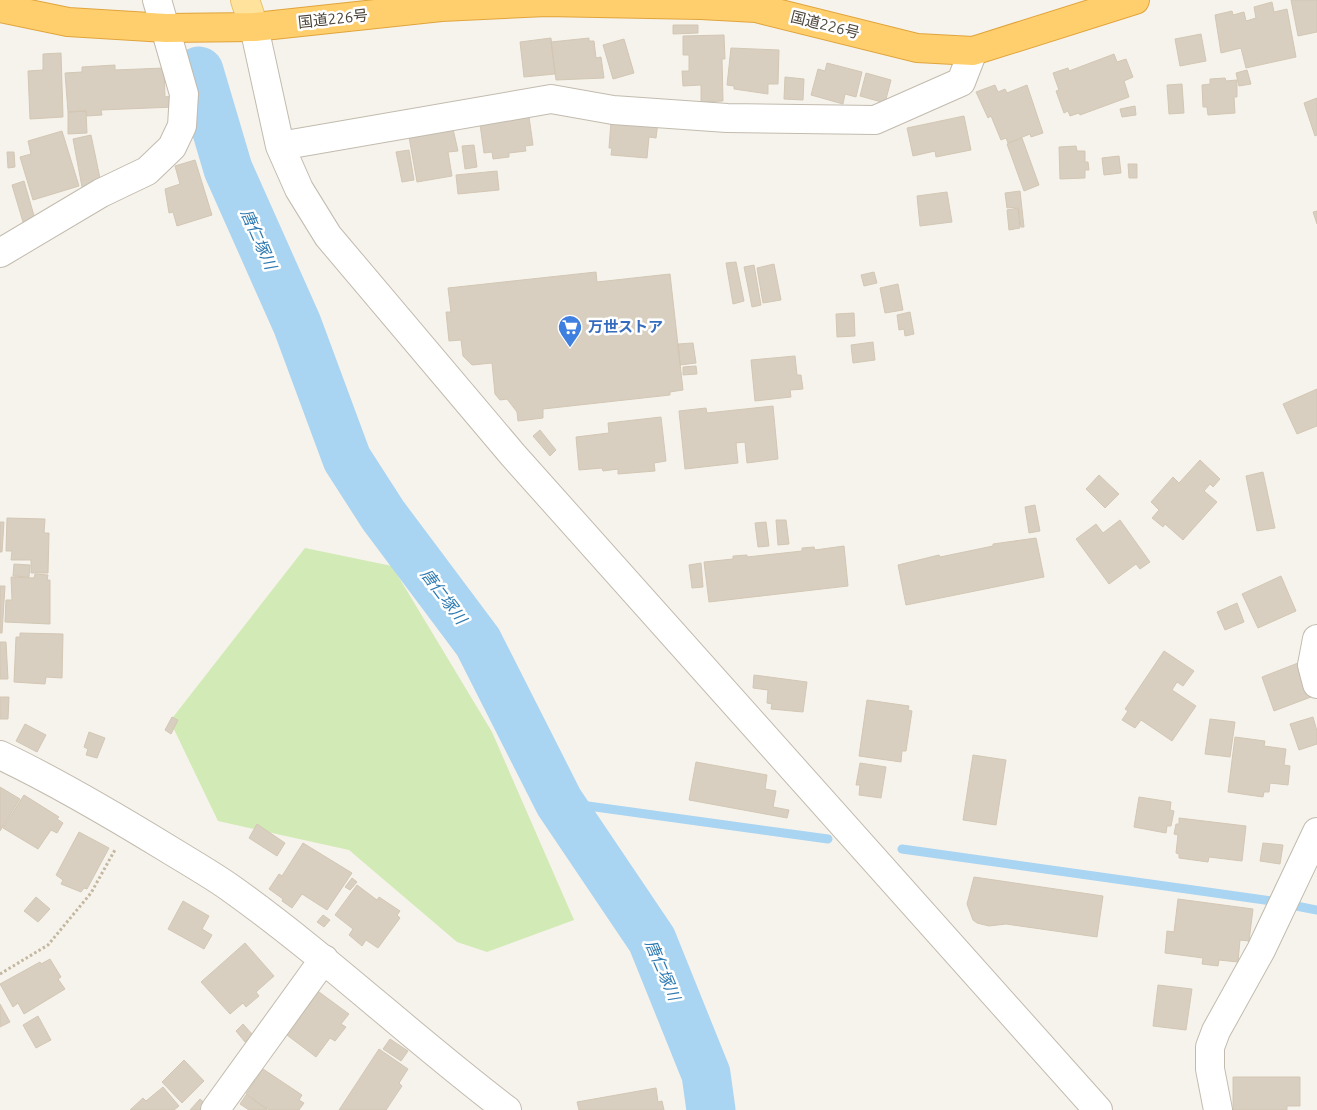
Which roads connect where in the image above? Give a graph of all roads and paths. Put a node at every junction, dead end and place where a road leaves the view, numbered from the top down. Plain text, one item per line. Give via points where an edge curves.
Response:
1 (157, 0) edge
2 (245, 0) edge
3 (1135, 0) edge
4 (0, 8) edge
5 (166, 28) junction
6 (254, 28) junction
7 (973, 51) junction
8 (280, 146) junction
9 (0, 253) edge
10 (1317, 639) edge
11 (1317, 684) edge
12 (0, 755) edge
13 (129, 825) junction
14 (1317, 832) edge
15 (324, 959) junction
16 (0, 974) edge
17 (214, 1110) edge
18 (507, 1110) edge
19 (1098, 1110) edge
20 (1218, 1110) edge

1 - 5 street
2 - 6 main road
3 - 7 highway, 国道226号
4 - 5 highway, 国道226号 via 68,22
5 - 6 highway, 国道226号
5 - 9 street via 184,94 182,126 172,147 146,172 101,193
6 - 7 highway, 国道226号 via 441,7 546,2 701,5 756,8 917,48
6 - 8 street
7 - 8 street via 961,82 875,120 718,118 613,110 550,99
8 - 19 street via 299,189 328,236 373,291 513,455
10 - 11 street via 1312,665
12 - 13 street
13 - 15 street via 228,886
13 - 16 path via 91,893 48,945
14 - 20 street via 1210,1047 1210,1069
15 - 17 street
15 - 18 street via 447,1065

